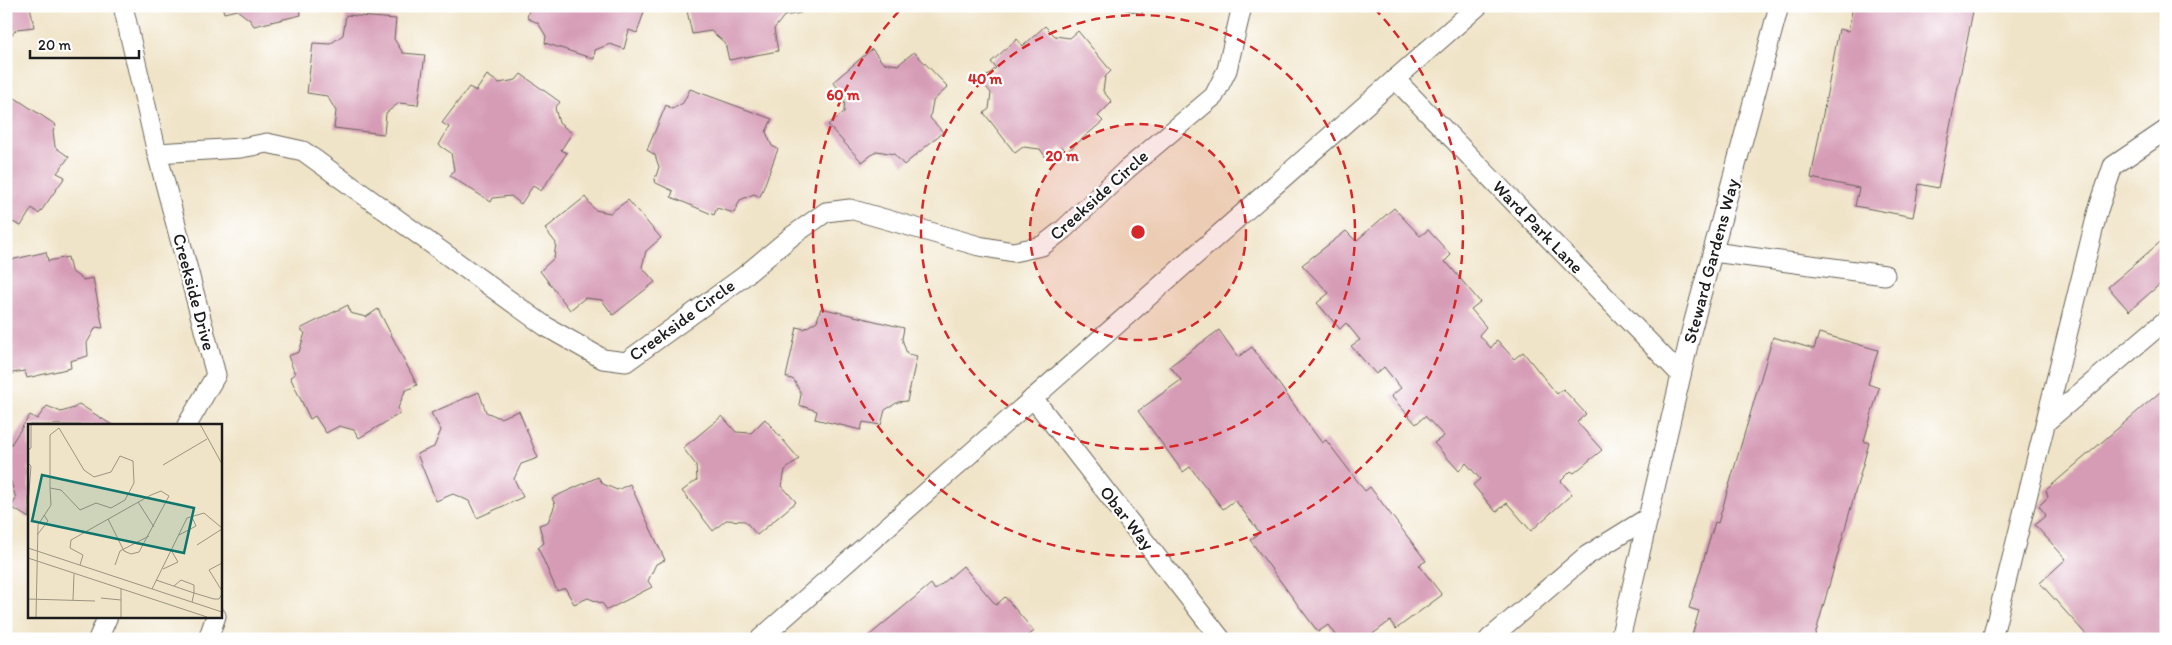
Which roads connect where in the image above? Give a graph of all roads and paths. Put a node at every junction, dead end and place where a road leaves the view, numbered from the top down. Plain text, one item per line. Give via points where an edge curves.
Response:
1 (123, 6) edge
2 (1242, 6) edge
3 (1478, 6) edge
4 (1779, 6) edge
5 (1395, 79) junction
6 (2166, 130) edge
7 (157, 153) junction
8 (1713, 252) junction
9 (1885, 275) dead end
10 (2166, 320) edge
11 (1681, 375) junction
12 (1033, 398) junction
13 (2046, 422) junction
14 (188, 424) edge
15 (1648, 517) junction
16 (107, 618) edge
17 (215, 618) edge
18 (98, 639) edge
19 (208, 639) edge
20 (760, 639) edge
21 (1221, 639) edge
22 (1489, 639) edge
23 (1620, 639) edge
24 (1992, 639) edge

1 - 7 lane
2 - 7 lane, Creekside Circle via 1227,70 1214,96 1042,246 1014,252 980,246 850,209 826,212 626,362 603,359 544,326 302,151 267,143 241,148
3 - 5 lane
4 - 8 lane, Steward Gardens Way
5 - 11 lane, Ward Park Lane
5 - 12 lane
6 - 13 lane via 2112,166 2098,210
7 - 14 lane, Creekside Drive via 216,375
8 - 9 lane
8 - 11 lane, Steward Gardens Way
10 - 13 lane
11 - 15 lane, Steward Gardens Way
12 - 20 lane
12 - 21 lane, Obar Way
13 - 24 lane
15 - 22 lane via 1586,556
15 - 23 lane, Steward Gardens Way
16 - 18 lane
17 - 19 lane

